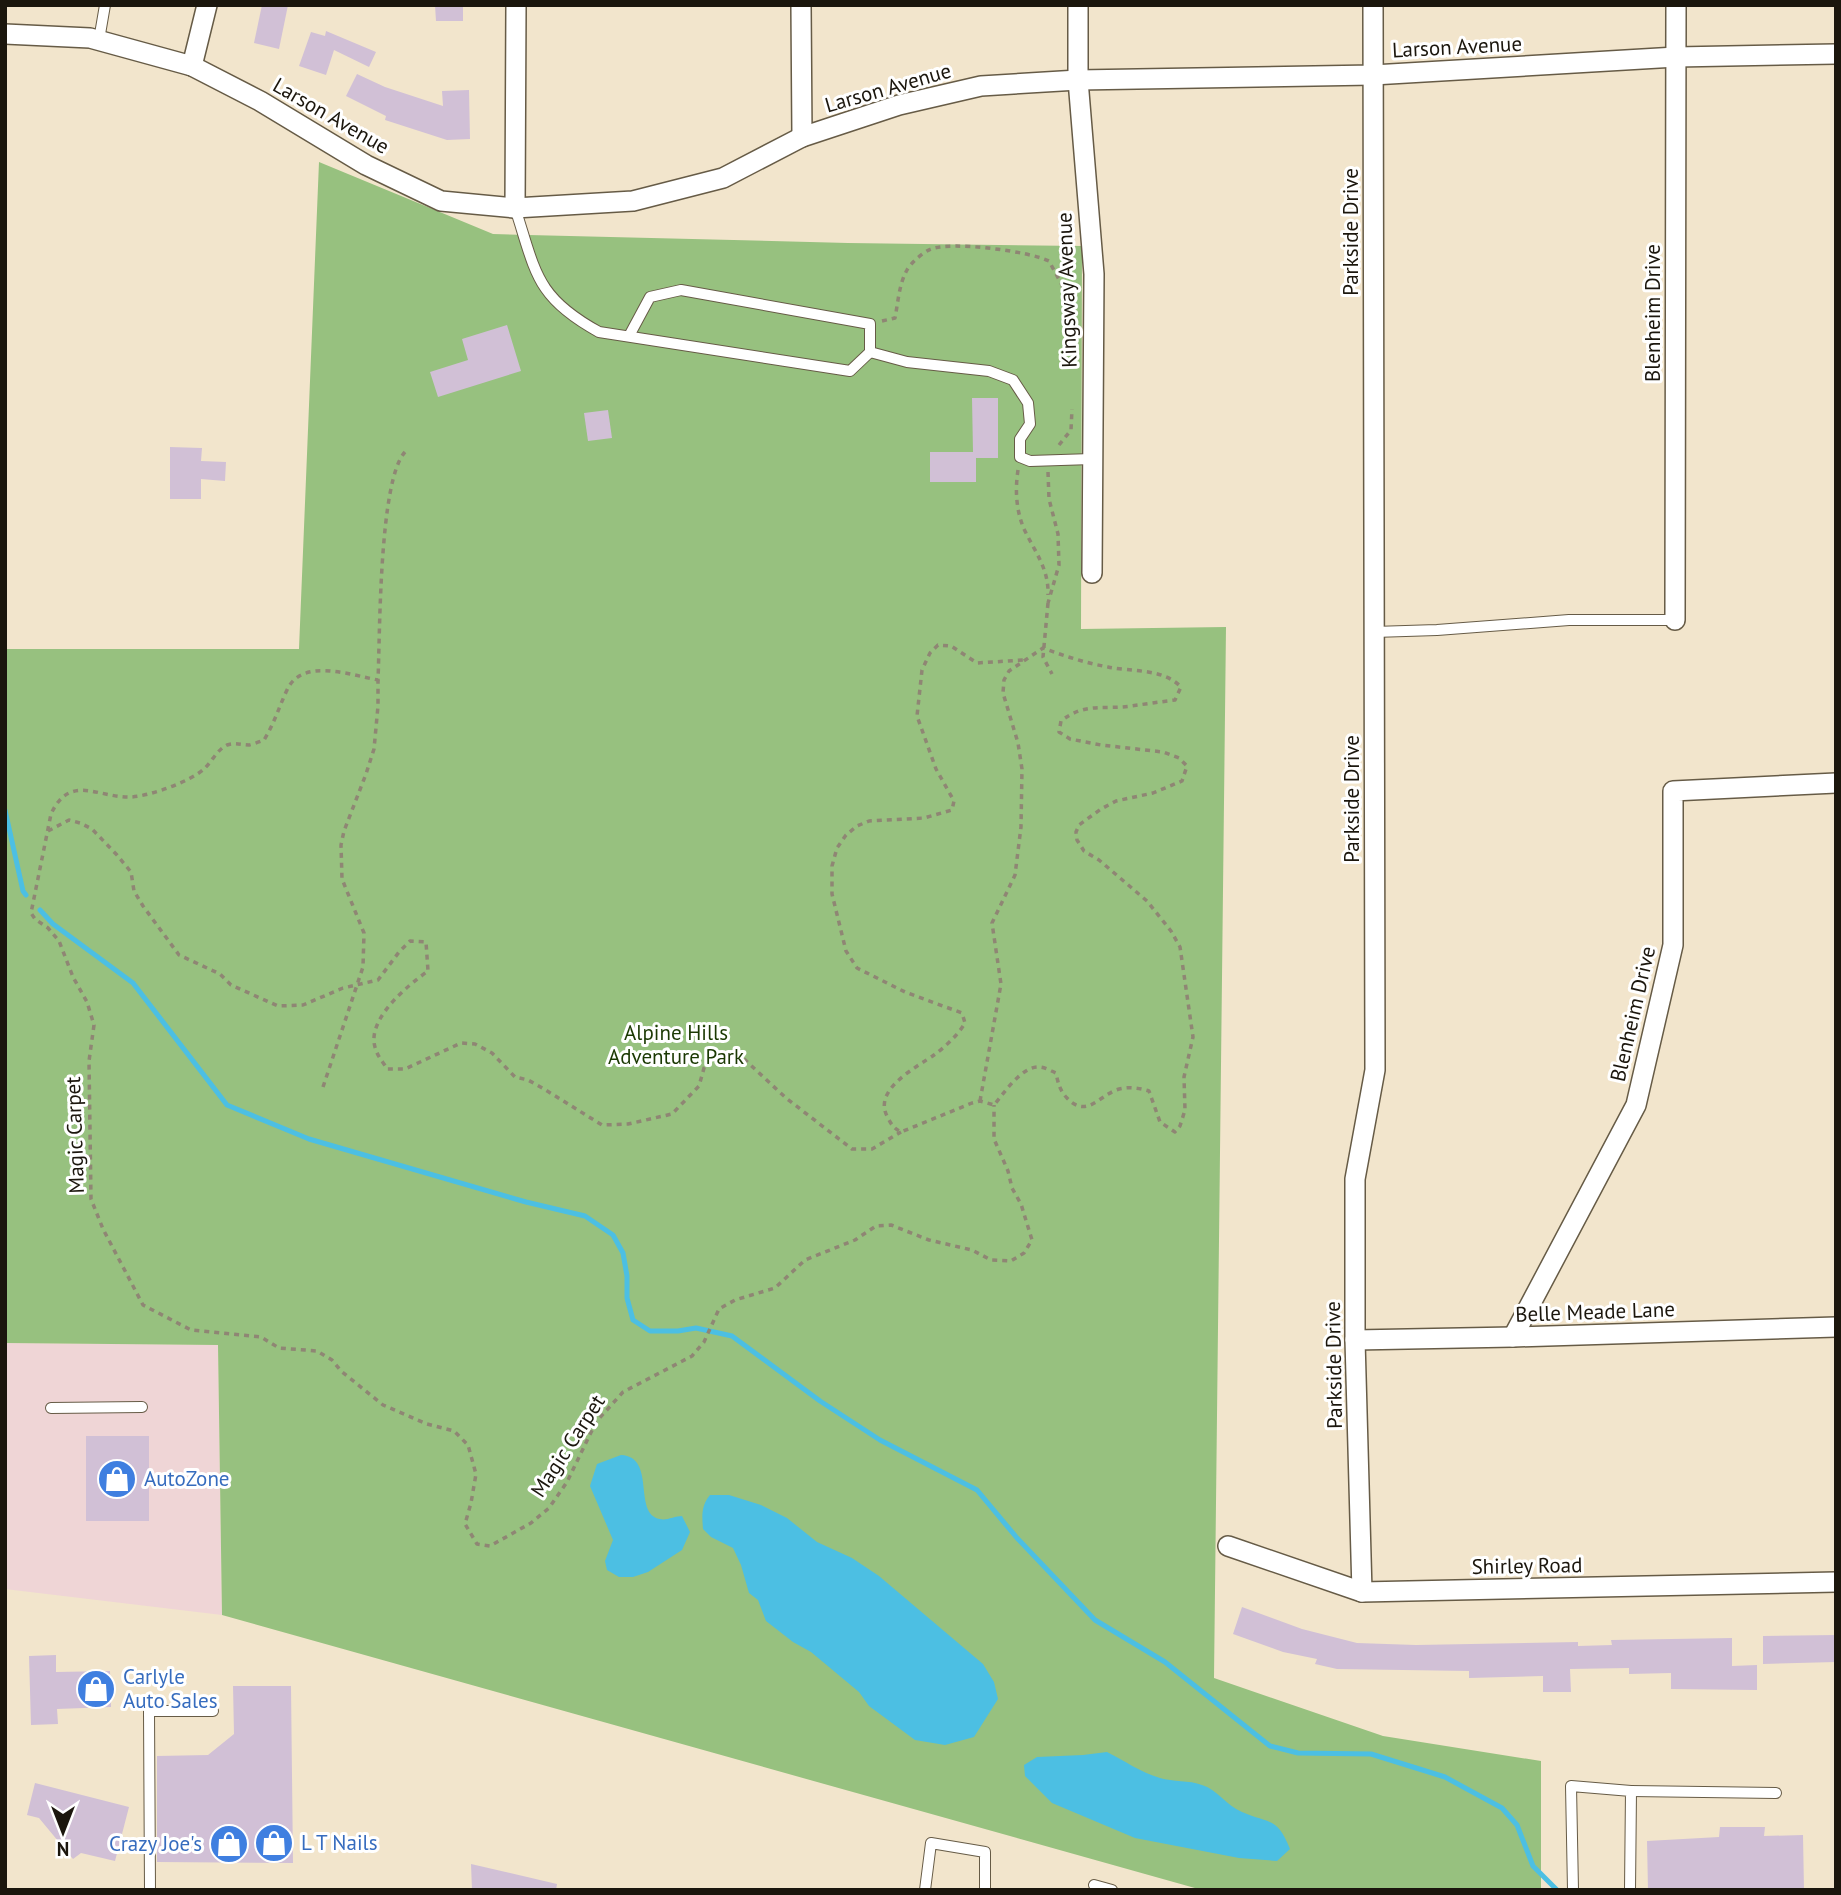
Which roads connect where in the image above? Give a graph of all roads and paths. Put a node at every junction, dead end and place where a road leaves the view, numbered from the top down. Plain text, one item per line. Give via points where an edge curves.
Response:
1 (105, 5) edge
2 (207, 5) edge
3 (516, 5) edge
4 (801, 5) edge
5 (1079, 5) edge
6 (1373, 5) edge
7 (1676, 5) edge
8 (5, 34) edge
9 (99, 40) junction
10 (1836, 54) edge
11 (1676, 57) junction
12 (192, 66) junction
13 (1373, 75) junction
14 (1078, 80) junction
15 (802, 137) junction
16 (515, 208) junction
17 (629, 336) junction
18 (870, 352) junction
19 (405, 452) dead end
20 (1020, 457) junction
21 (1092, 459) junction
22 (1092, 573) dead end
23 (1675, 621) joint
24 (1374, 632) junction
25 (1044, 648) junction
26 (1023, 660) junction
27 (1052, 674) dead end
28 (378, 680) junction
29 (1836, 783) edge
30 (48, 831) junction
31 (358, 984) junction
32 (323, 1087) dead end
33 (980, 1101) junction
34 (994, 1104) junction
35 (901, 1132) junction
36 (1836, 1327) edge
37 (1513, 1338) junction
38 (1355, 1340) junction
39 (51, 1408) dead end
40 (142, 1408) dead end
41 (1228, 1546) dead end
42 (1836, 1582) edge
43 (1362, 1592) junction
44 (213, 1711) dead end
45 (1632, 1791) junction
46 (1776, 1793) dead end
47 (1094, 1885) dead end
48 (150, 1890) edge
49 (925, 1890) edge
50 (985, 1890) edge
51 (1112, 1890) edge
52 (1573, 1890) edge
53 (1630, 1890) edge

1 - 9 lane
2 - 12 street
3 - 16 street
4 - 15 street
5 - 14 street, Kingsway Avenue
6 - 13 street, Parkside Drive
7 - 11 street, Blenheim Drive
8 - 9 street, Larson Avenue
9 - 12 street, Larson Avenue
10 - 11 street, Larson Avenue
11 - 13 street, Larson Avenue
11 - 23 street, Blenheim Drive
12 - 16 street, Larson Avenue via 366,165 441,201
13 - 14 street, Larson Avenue
13 - 24 street, Parkside Drive
14 - 15 street, Larson Avenue via 981,86 900,105
14 - 21 street, Kingsway Avenue via 1094,274
15 - 16 street, Larson Avenue via 723,178 633,201
16 - 17 lane via 537,275 550,297 571,317 599,331
17 - 18 lane via 850,371
17 - 18 lane via 650,297 681,289 870,324
18 - 20 lane via 907,362 989,371 1013,380 1028,403 1030,424 1020,439
19 - 28 path via 390,487
20 - 21 lane via 1030,461
20 - 25 path via 1018,510 1048,580
21 - 22 street, Kingsway Avenue
23 - 24 lane via 1569,620
24 - 38 street, Parkside Drive via 1375,1070 1355,1180
25 - 26 path
25 - 27 path via 1043,657
25 - 34 path via 1109,668 1158,675 1181,687 1175,700 1086,708 1060,721 1059,732 1101,745 1163,752 1187,766 1182,781 1116,801 1079,825 1076,832 1084,851 1147,901 1180,947 1193,1037 1184,1077 1185,1110 1175,1132 1160,1122 1149,1091 1137,1087 1115,1090 1081,1108 1063,1094 1056,1073 1041,1067 1023,1074
26 - 33 path via 1004,680 1003,693 1022,769 1021,827 1016,875 992,923 1001,984
26 - 35 path via 977,663 951,646 938,645 930,653 922,670 917,716 936,769 954,801 952,810 924,818 869,821 846,835 837,849 832,894 846,951 858,968 905,992 951,1007 962,1013 965,1023 936,1054 897,1081 886,1096 884,1111 893,1128
28 - 30 path via 308,671 295,677 287,688 264,740 225,746 198,773 156,791 130,797 80,790 66,793 57,802
28 - 31 path via 374,749 341,845 342,879 364,933
29 - 37 street, Blenheim Drive via 1673,791 1673,945 1636,1105
30 - 31 path via 69,820 92,829 131,872 134,891 179,955 220,974 231,985 278,1006 303,1005
30 - 34 path, Magic Carpet via 31,913 59,941 94,1025 89,1061 92,1199 144,1306 191,1330 261,1338 279,1348 317,1350 383,1405 454,1431 468,1445 476,1474 465,1524 477,1544 490,1546 549,1508 596,1422 623,1392 692,1356 719,1309 775,1288 804,1260 855,1240 876,1226 891,1225 991,1260 1011,1261 1024,1253 1032,1240 994,1139
31 - 32 path
31 - 35 path via 377,980 410,941 426,942 428,971 377,1023 374,1048 387,1069 405,1069 461,1043 475,1044 492,1053 515,1077 528,1080 602,1125 672,1114 699,1086 710,1058 743,1058 852,1149 872,1149
33 - 34 path
33 - 35 path
36 - 37 street, Belle Meade Lane
37 - 38 street, Belle Meade Lane
38 - 43 street, Parkside Drive
39 - 40 lane
41 - 43 street, Shirley Road
42 - 43 street, Shirley Road
44 - 48 lane via 149,1711
45 - 46 lane
45 - 52 lane via 1572,1786
45 - 53 lane
47 - 51 lane
49 - 50 lane via 931,1843 985,1852

